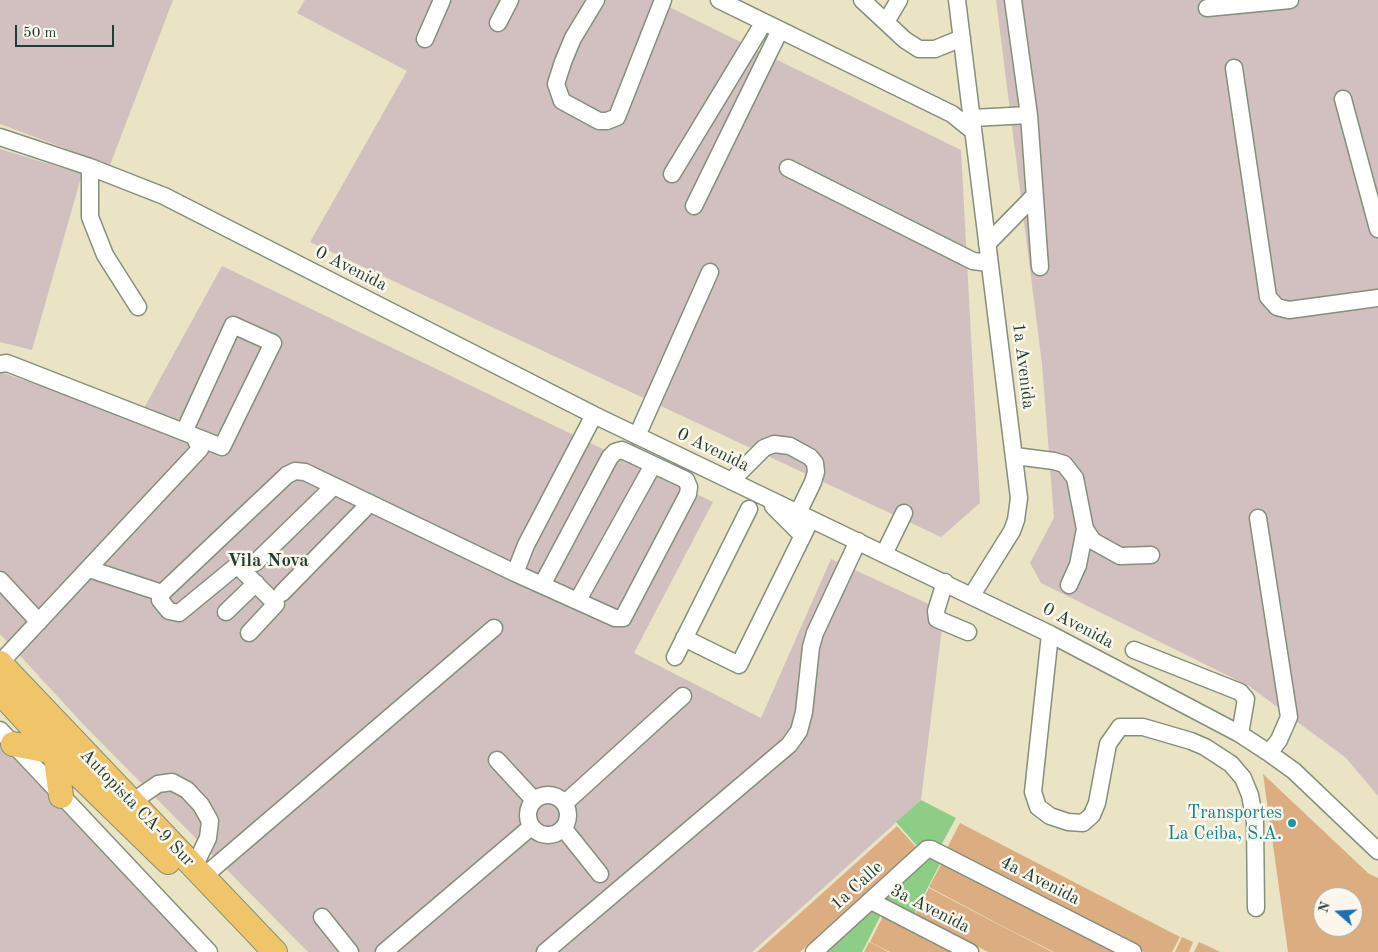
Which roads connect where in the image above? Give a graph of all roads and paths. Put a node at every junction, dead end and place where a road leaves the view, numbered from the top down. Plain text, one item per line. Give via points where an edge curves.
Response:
1 (442, 0) edge
2 (510, 0) edge
3 (596, 0) edge
4 (663, 0) edge
5 (719, 0) edge
6 (862, 0) edge
7 (899, 0) edge
8 (957, 0) edge
9 (1013, 0) edge
10 (1290, 0) edge
11 (1248, 2) edge
12 (1207, 8) dead end
13 (764, 22) junction
14 (886, 22) junction
15 (498, 23) dead end
16 (780, 30) junction
17 (962, 38) junction
18 (425, 39) dead end
19 (1234, 68) dead end
20 (1343, 99) dead end
21 (1029, 115) junction
22 (973, 125) junction
23 (0, 137) edge
24 (90, 167) junction
25 (788, 168) dead end
26 (672, 174) dead end
27 (1035, 195) junction
28 (694, 206) dead end
29 (1378, 229) edge
30 (987, 244) junction
31 (990, 263) junction
32 (1040, 267) dead end
33 (710, 272) dead end
34 (1378, 298) edge
35 (138, 307) dead end
36 (0, 364) edge
37 (594, 415) junction
38 (189, 434) junction
39 (637, 436) junction
40 (1015, 456) junction
41 (653, 465) junction
42 (731, 481) junction
43 (334, 486) junction
44 (764, 497) junction
45 (370, 503) junction
46 (748, 509) dead end
47 (904, 513) dead end
48 (805, 516) junction
49 (1258, 518) dead end
50 (1085, 528) junction
51 (802, 535) junction
52 (858, 541) junction
53 (884, 554) junction
54 (1151, 556) dead end
55 (254, 563) dead end
56 (89, 569) junction
57 (515, 572) junction
58 (0, 580) edge
59 (945, 582) junction
60 (256, 584) junction
61 (1070, 584) dead end
62 (542, 585) junction
63 (162, 593) junction
64 (282, 593) dead end
65 (972, 595) junction
66 (578, 600) junction
67 (226, 612) dead end
68 (38, 622) junction
69 (494, 628) dead end
70 (968, 632) dead end
71 (249, 633) dead end
72 (1050, 634) junction
73 (684, 638) junction
74 (1134, 650) dead end
75 (675, 657) dead end
76 (0, 663) edge
77 (0, 692) edge
78 (683, 696) dead end
79 (1240, 734) junction
80 (4, 741) edge
81 (55, 752) junction
82 (1269, 753) junction
83 (497, 760) dead end
84 (61, 796) junction
85 (534, 800) junction
86 (132, 802) junction
87 (565, 803) junction
88 (531, 827) junction
89 (564, 829) junction
90 (927, 849) joint
91 (1378, 851) edge
92 (199, 872) junction
93 (600, 874) dead end
94 (871, 901) junction
95 (1256, 908) dead end
96 (322, 917) dead end
97 (209, 952) edge
98 (254, 952) edge
99 (275, 952) edge
100 (350, 952) edge
101 (384, 952) edge
102 (545, 952) edge
103 (814, 952) edge
104 (970, 952) edge
105 (1133, 952) edge

1 - 18 street
2 - 15 street
3 - 4 street via 573,38 556,84 562,101 607,122 617,116
5 - 13 street
6 - 14 street
7 - 14 street
8 - 17 street, 1a Avenida
9 - 21 street
10 - 11 street
11 - 12 street
13 - 16 street
13 - 26 street
14 - 17 street via 920,49 935,50
16 - 22 street
16 - 28 street
17 - 22 street, 1a Avenida
19 - 34 street via 1268,297 1277,307 1289,310
20 - 29 street
21 - 22 street
21 - 27 street
22 - 30 street, 1a Avenida
23 - 24 street, 0 Avenida
24 - 35 street via 90,217 105,255
24 - 37 street, 0 Avenida via 164,196
25 - 31 street via 972,261
27 - 30 street
27 - 32 street
30 - 31 street, 1a Avenida
31 - 40 street, 1a Avenida
33 - 39 street
36 - 38 street via 7,363
37 - 39 street, 0 Avenida
37 - 57 street
38 - 38 street via 222,447 273,342 233,325
38 - 56 street via 200,449
39 - 42 street, 0 Avenida
40 - 50 street via 1064,464 1075,478
40 - 65 street, 1a Avenida via 1016,520 1006,543
41 - 62 street via 622,450 610,457
41 - 66 street
41 - 66 street via 686,480 688,494 623,618 615,618
42 - 44 street, 0 Avenida
42 - 48 street via 764,448 774,444 790,446 815,463 816,472
43 - 45 street
43 - 55 street
43 - 63 street via 305,472 295,471
44 - 48 street, 0 Avenida
44 - 51 street
45 - 57 street
45 - 64 street
46 - 73 street
47 - 53 street
48 - 51 street
48 - 52 street, 0 Avenida
49 - 82 street via 1288,717 1279,740
50 - 54 street via 1093,541 1120,556
50 - 61 street via 1078,565
51 - 73 street via 739,665
52 - 53 street, 0 Avenida
52 - 102 street via 815,633 804,712 799,731 789,745
53 - 59 street, 0 Avenida
56 - 63 street
56 - 68 street
57 - 62 street
58 - 68 street
59 - 65 street, 0 Avenida
59 - 70 street via 936,610 937,619
60 - 63 street via 236,566 179,613 169,611 163,604 160,600
60 - 67 street
60 - 71 street via 276,604
62 - 66 street
65 - 72 street, 0 Avenida
68 - 76 street
69 - 92 street
72 - 79 street, 0 Avenida
72 - 95 street via 1033,792 1038,807 1050,816 1068,822 1083,822 1092,815 1108,744 1120,727 1143,728 1205,747 1232,764 1250,795 1255,822
73 - 75 street
74 - 79 street via 1240,692 1246,699
76 - 86 highway, Autopista CA-9 Sur
77 - 81 highway, Autopista CA-9 Sur
78 - 87 street
79 - 82 street, 0 Avenida
80 - 81 highway
80 - 84 street
81 - 84 highway
81 - 98 highway, Autopista CA-9 Sur via 176,870
82 - 91 street, 0 Avenida via 1321,795
83 - 85 street
84 - 97 street
85 - 87 street via 546,794
85 - 88 street via 529,806
86 - 92 highway, Autopista CA-9 Sur
86 - 92 street via 158,784 172,782 187,790 210,821
87 - 89 street via 568,820
88 - 89 street via 547,836
88 - 101 street
89 - 93 street
90 - 94 street, 1a Calle
90 - 105 street, 4a Avenida via 934,849
92 - 99 highway, Autopista CA-9 Sur
94 - 103 street, 1a Calle
94 - 104 street, 3a Avenida
96 - 100 street

